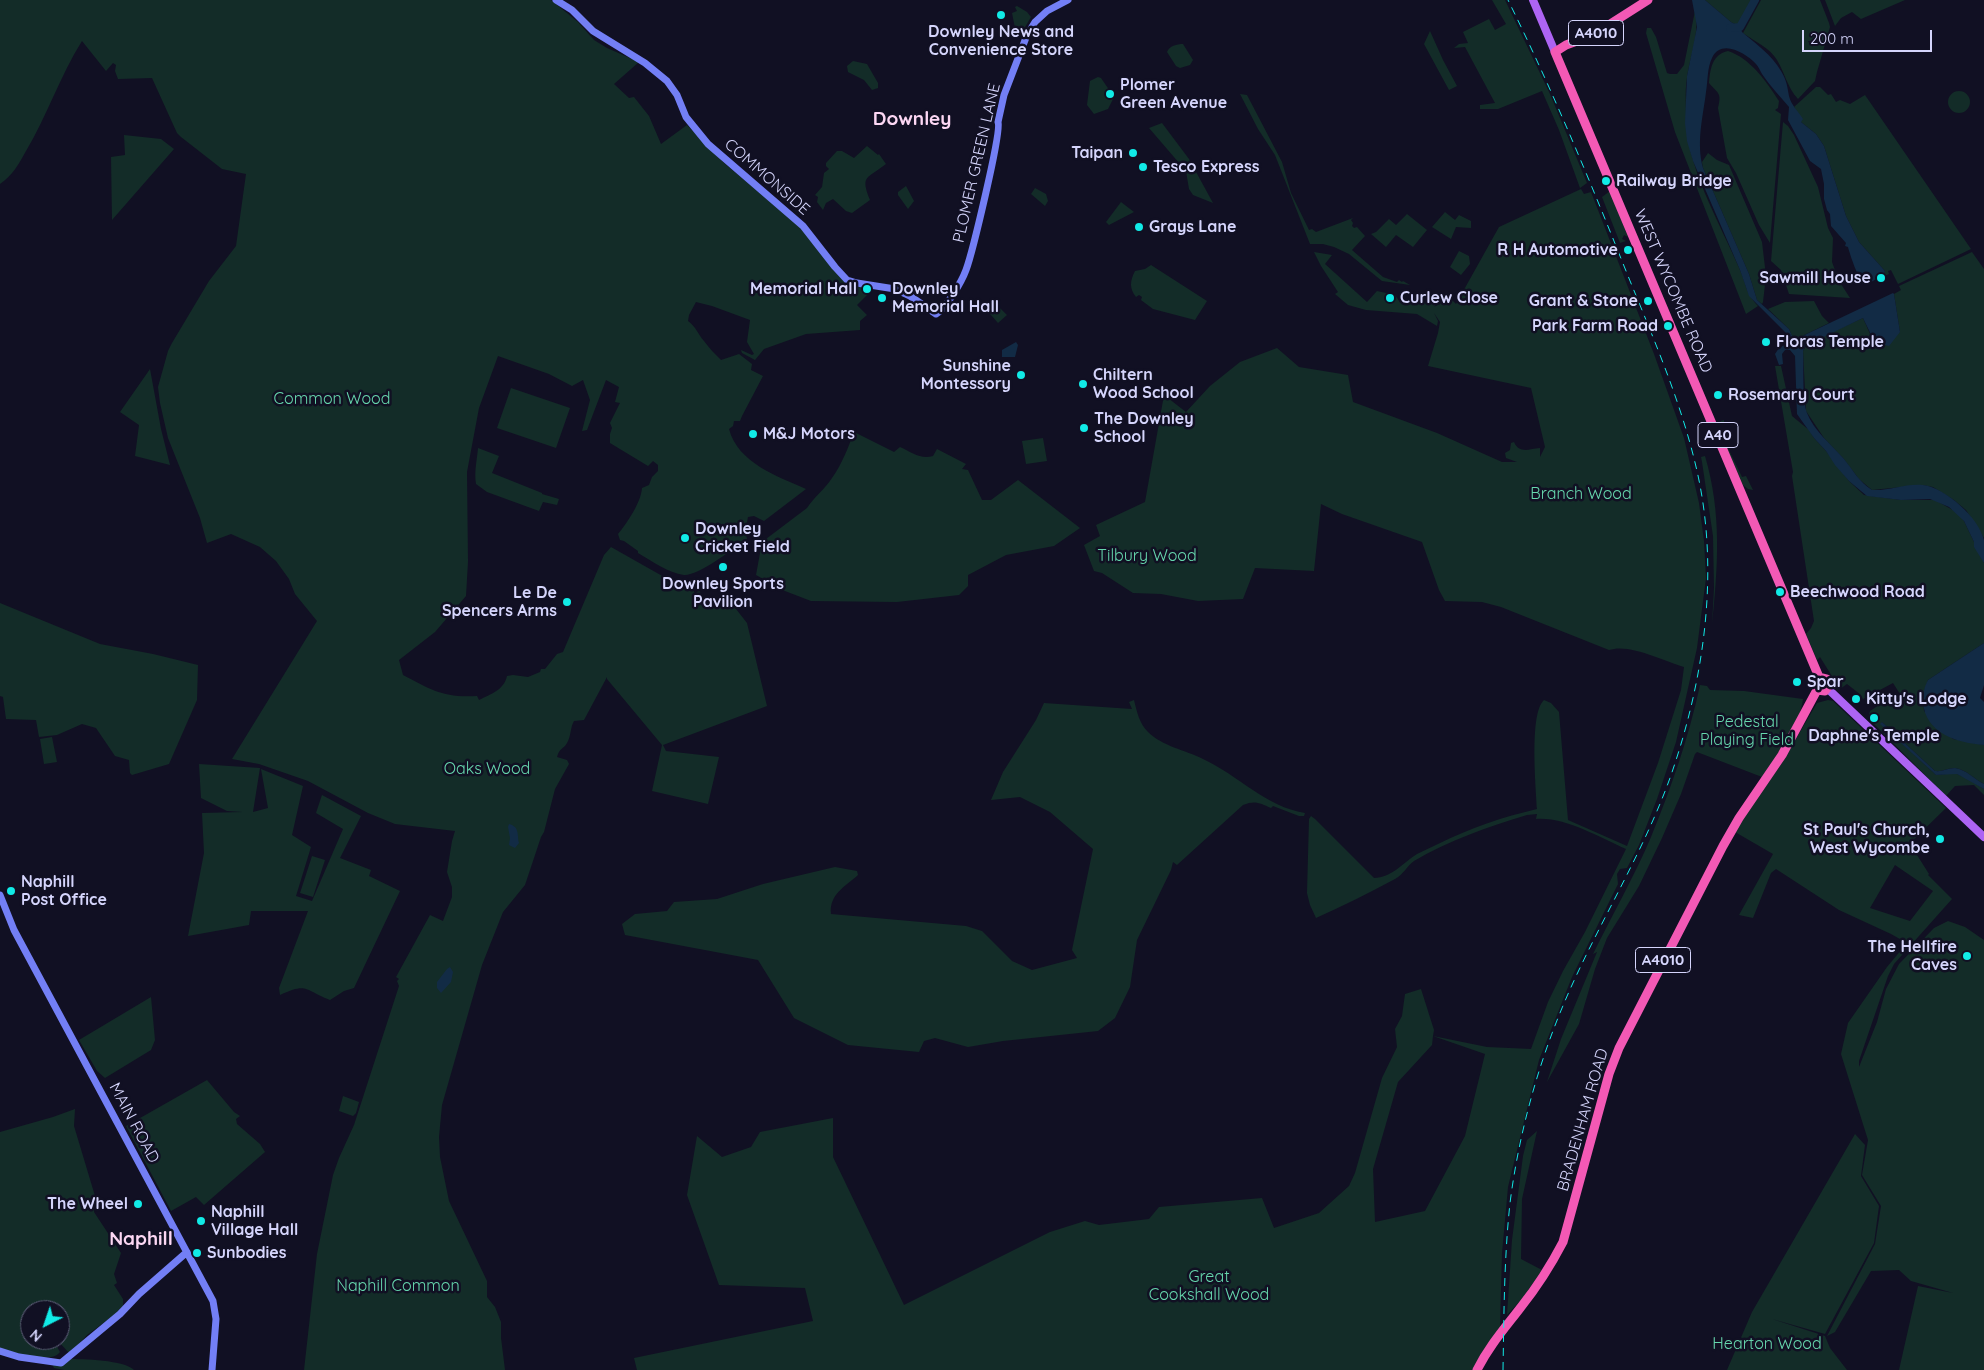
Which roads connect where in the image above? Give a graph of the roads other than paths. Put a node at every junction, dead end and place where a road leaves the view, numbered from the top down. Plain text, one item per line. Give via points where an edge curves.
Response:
1 (556, 0) edge
2 (1068, 0) edge
3 (1533, 0) edge
4 (1648, 0) edge
5 (1555, 52) junction
6 (847, 280) joint
7 (1819, 677) junction
8 (1827, 688) junction
9 (1817, 690) junction
10 (1984, 837) edge
11 (0, 895) edge
12 (187, 1252) junction
13 (0, 1351) edge
14 (212, 1370) edge
15 (1477, 1370) edge

1 - 6 street, COMMONSIDE via 572,10 593,31 646,63 675,91 686,117 708,144 803,226
2 - 6 street, PLOMER GREEN LANE via 1042,16 1027,35 1004,95 996,146 965,272 941,311 936,314 895,289
3 - 5 main road, WEST WYCOMBE ROAD / A40
4 - 5 highway, A4010 via 1593,35
5 - 7 highway, WEST WYCOMBE ROAD / A40
7 - 8 highway, A40 via 1827,679
7 - 9 highway via 1814,684
8 - 9 highway via 1822,692
8 - 10 main road, A40
9 - 15 highway, BRADENHAM ROAD / A4010 via 1782,755 1723,846 1619,1048 1608,1074 1563,1242 1547,1272 1495,1338
11 - 12 street, MAIN ROAD via 14,930
12 - 13 street via 62,1363
12 - 14 street, MAIN ROAD via 216,1310

